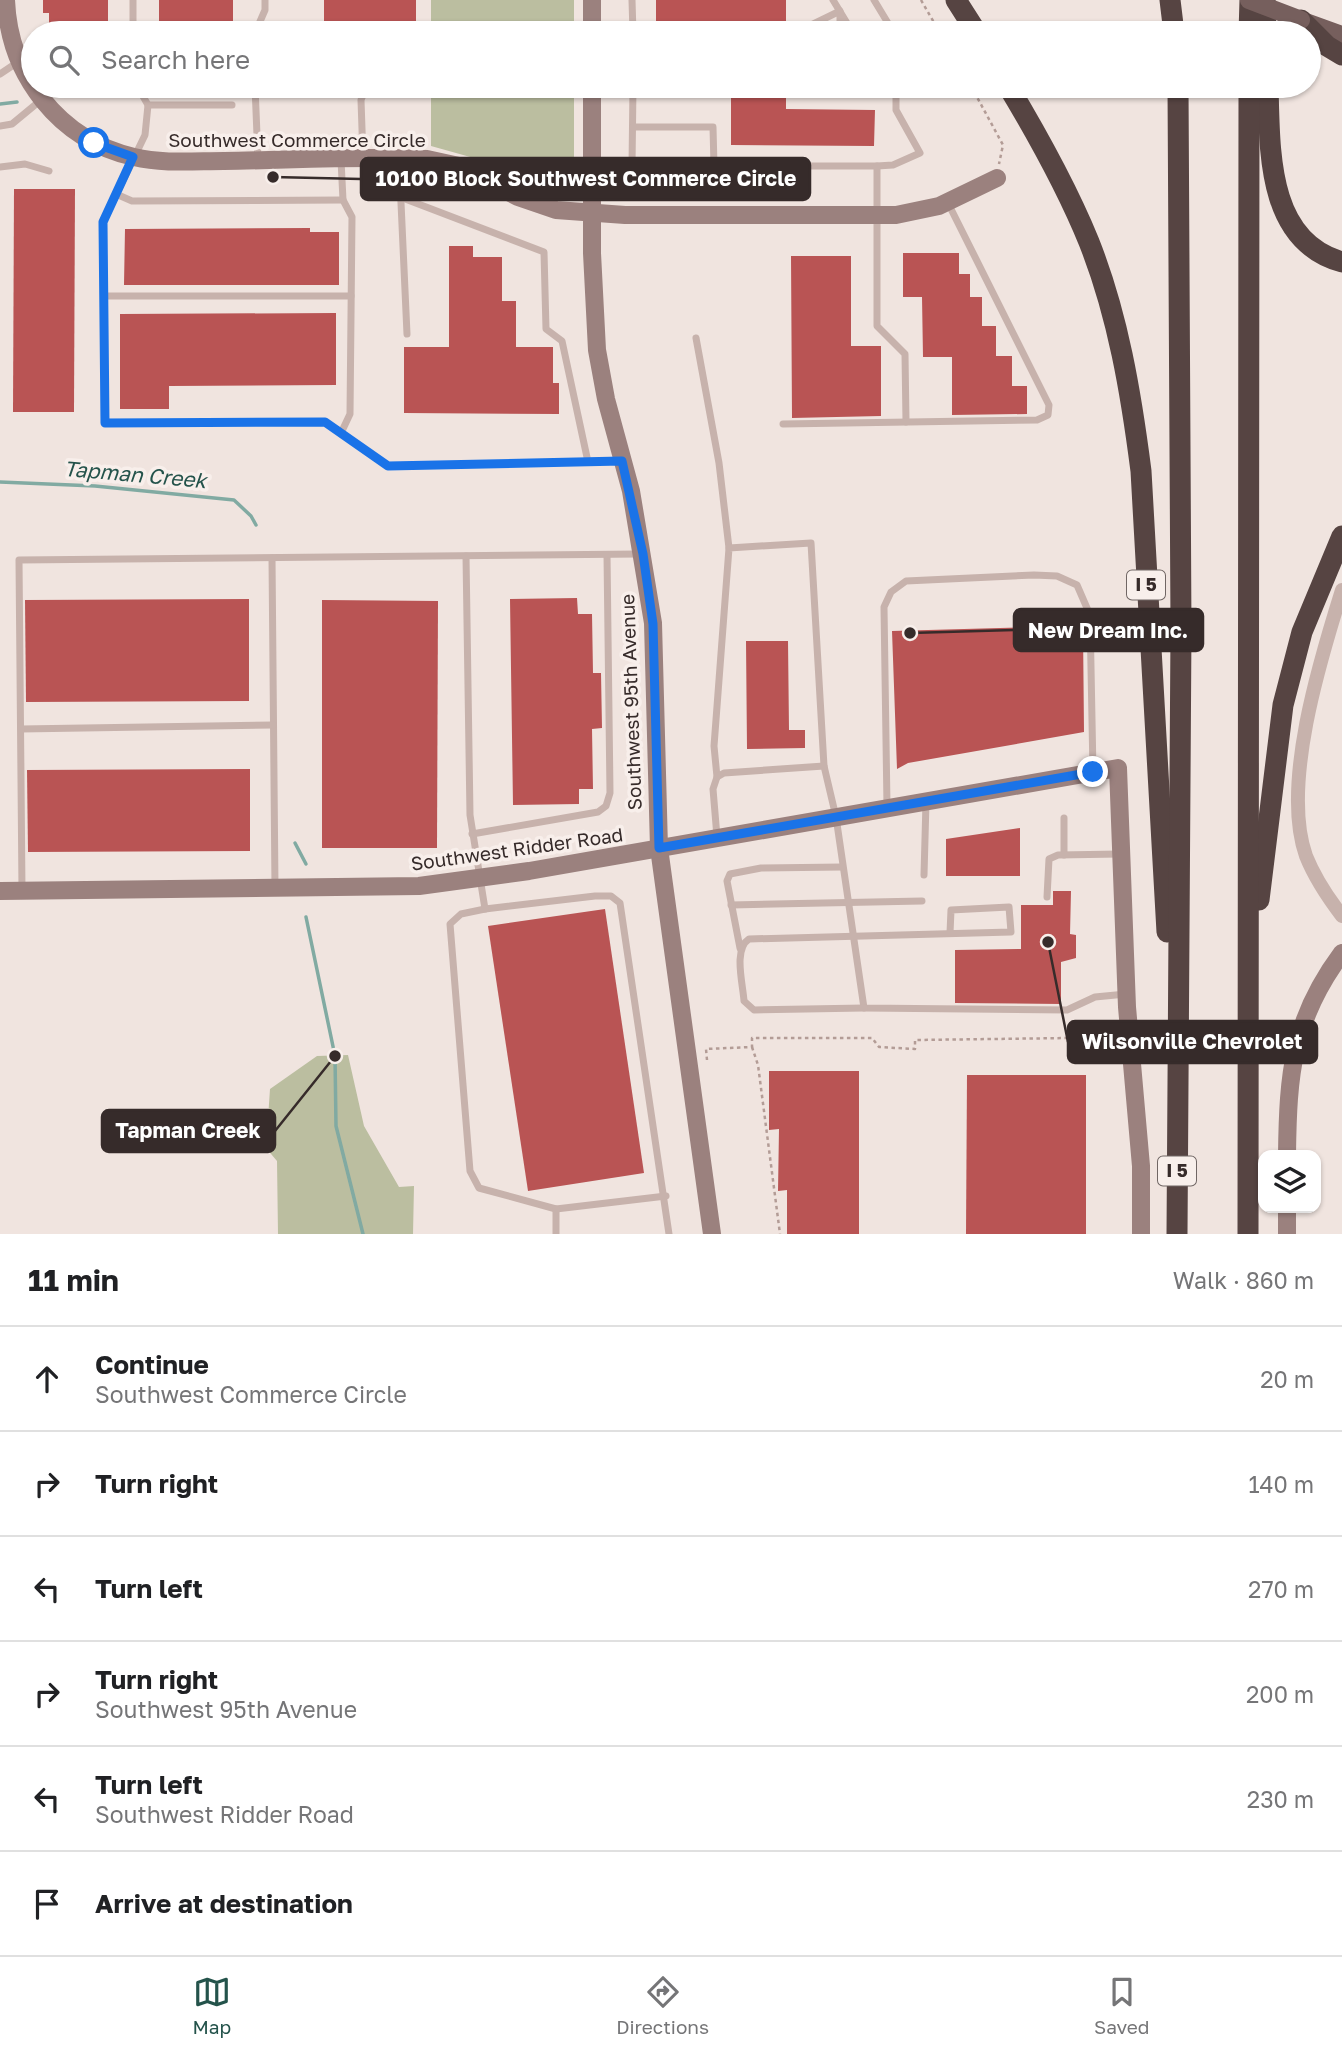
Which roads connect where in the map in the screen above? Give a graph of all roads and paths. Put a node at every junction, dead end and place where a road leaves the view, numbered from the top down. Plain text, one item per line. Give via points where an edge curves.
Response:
1 (6, 0) edge
2 (133, 0) edge
3 (265, 0) edge
4 (592, 0) edge
5 (632, 0) edge
6 (833, 0) edge
7 (874, 0) edge
8 (921, 0) edge
9 (956, 0) edge
10 (1170, 0) edge
11 (1179, 0) edge
12 (1249, 0) edge
13 (1265, 0) edge
14 (840, 11) junction
15 (1301, 20) edge
16 (133, 21) edge
17 (260, 21) edge
18 (592, 21) edge
19 (632, 21) edge
20 (818, 21) edge
21 (840, 21) edge
22 (846, 21) edge
23 (887, 21) edge
24 (933, 21) edge
25 (969, 21) edge
26 (1174, 21) edge
27 (1177, 21) edge
28 (1250, 21) edge
29 (1266, 21) edge
30 (1321, 27) edge
31 (1342, 35) edge
32 (1321, 40) edge
33 (1342, 55) edge
34 (18, 61) junction
35 (21, 66) edge
36 (0, 74) edge
37 (144, 98) edge
38 (255, 98) edge
39 (362, 98) edge
40 (592, 98) edge
41 (633, 98) edge
42 (896, 98) edge
43 (978, 98) edge
44 (1015, 98) edge
45 (1178, 98) edge
46 (1249, 98) edge
47 (1268, 98) edge
48 (41, 100) joint
49 (148, 105) junction
50 (232, 105) dead end
51 (0, 126) edge
52 (633, 127) junction
53 (133, 157) junction
54 (399, 158) junction
55 (363, 159) junction
56 (258, 160) junction
57 (341, 160) junction
58 (714, 166) junction
59 (877, 166) junction
60 (0, 167) edge
61 (49, 171) dead end
62 (997, 178) joint
63 (116, 194) junction
64 (401, 197) junction
65 (343, 200) junction
66 (947, 202) junction
67 (591, 213) junction
68 (879, 216) junction
69 (1342, 262) edge
70 (104, 296) junction
71 (351, 296) junction
72 (407, 334) dead end
73 (696, 338) dead end
74 (906, 422) junction
75 (783, 424) dead end
76 (342, 431) junction
77 (622, 461) junction
78 (587, 462) junction
79 (1342, 536) edge
80 (729, 548) junction
81 (643, 554) junction
82 (607, 555) junction
83 (466, 556) junction
84 (272, 558) junction
85 (1342, 590) edge
86 (274, 725) junction
87 (20, 729) junction
88 (824, 766) junction
89 (1093, 772) junction
90 (717, 777) junction
91 (926, 801) junction
92 (887, 808) junction
93 (836, 817) junction
94 (1063, 818) dead end
95 (472, 834) junction
96 (717, 838) junction
97 (659, 848) junction
98 (1121, 854) junction
99 (1064, 855) junction
100 (842, 867) junction
101 (925, 874) dead end
102 (480, 878) junction
103 (275, 889) junction
104 (0, 891) edge
105 (22, 891) junction
106 (1047, 897) dead end
107 (847, 901) junction
108 (922, 901) dead end
109 (731, 905) junction
110 (485, 909) junction
111 (1342, 916) edge
112 (950, 933) junction
113 (853, 935) junction
114 (740, 951) junction
115 (1342, 953) edge
116 (1248, 982) junction
117 (1127, 994) junction
118 (864, 1008) junction
119 (1070, 1038) dead end
120 (752, 1047) junction
121 (707, 1060) dead end
122 (1179, 1109) junction
123 (1287, 1150) edge
124 (666, 1196) junction
125 (556, 1209) junction
126 (1287, 1213) edge
127 (556, 1234) edge
128 (669, 1234) edge
129 (712, 1234) edge
130 (780, 1234) edge
131 (1141, 1234) edge
132 (1177, 1234) edge
133 (1248, 1234) edge
134 (1287, 1234) edge

1 - 34 street, Southwest Commerce Circle via 10,39
2 - 16 lane
3 - 17 lane
4 - 18 street
5 - 19 lane
6 - 14 lane
7 - 23 lane
8 - 24 path
9 - 25 highway
10 - 26 highway
11 - 27 highway
12 - 15 main road, bridge
12 - 28 highway
13 - 29 highway
14 - 20 lane
14 - 21 lane
14 - 22 lane
30 - 31 main road
32 - 33 highway
34 - 35 street, Southwest Commerce Circle
34 - 36 lane
37 - 49 lane
38 - 56 lane
39 - 55 lane
40 - 67 street, Southwest 95th Avenue
41 - 52 lane
42 - 59 lane via 896,110 920,153
43 - 62 path via 1003,145
44 - 122 highway, I 5 via 1089,242 1133,404 1141,471
45 - 122 highway, I 5
46 - 116 highway
47 - 69 highway via 1270,145 1284,212 1309,246
48 - 51 lane via 12,124
48 - 53 street, Southwest Commerce Circle via 77,132
49 - 50 lane
49 - 53 lane via 145,135
52 - 58 lane via 713,127
52 - 58 lane via 632,166
53 - 56 street, Southwest Commerce Circle
53 - 63 lane
54 - 55 street, Southwest Commerce Circle
54 - 64 lane
54 - 67 street, Southwest Commerce Circle via 458,166 527,202 556,211
55 - 57 street, Southwest Commerce Circle
56 - 57 street, Southwest Commerce Circle
57 - 65 lane
58 - 59 lane
59 - 68 lane
60 - 61 lane via 25,164
62 - 66 street, Southwest Commerce Circle
63 - 65 lane via 132,201
63 - 70 lane via 103,222
64 - 72 lane
64 - 78 lane via 544,253 546,329 562,341
65 - 71 lane via 352,217
66 - 68 street, Southwest Commerce Circle via 918,212
66 - 74 lane via 1049,410 1037,420
67 - 68 street, Southwest Commerce Circle
67 - 77 street, Southwest 95th Avenue via 597,351
68 - 74 lane via 877,326 905,354
70 - 71 lane
70 - 76 lane via 105,423 325,422
71 - 76 lane via 350,414
73 - 80 lane
74 - 75 lane
76 - 78 lane via 388,466
77 - 78 lane
77 - 81 street, Southwest 95th Avenue
79 - 116 highway via 1302,632 1283,705
80 - 88 lane via 811,543
80 - 90 lane via 714,746
81 - 82 lane
81 - 97 street, Southwest 95th Avenue via 653,624
82 - 83 lane
82 - 95 lane via 610,793 606,806 598,812
83 - 84 lane
83 - 95 lane
84 - 86 lane
84 - 87 lane via 19,560
85 - 111 street via 1323,649 1298,796 1307,858
86 - 87 lane
86 - 103 lane
87 - 105 lane
88 - 90 lane
88 - 93 lane
89 - 91 street, Southwest Ridder Road
89 - 92 lane via 1090,615 1077,585 1057,576 1034,575 906,581 891,592 884,607
89 - 98 street, Southwest Ridder Road via 1118,768
90 - 96 lane via 713,789
91 - 92 street, Southwest Ridder Road
91 - 101 lane
92 - 93 street, Southwest Ridder Road
93 - 96 street, Southwest Ridder Road
93 - 100 lane
94 - 99 lane
95 - 102 lane
96 - 97 street, Southwest Ridder Road
97 - 102 street, Southwest Ridder Road
97 - 129 street, Southwest 95th Avenue
98 - 99 lane
98 - 117 street
99 - 106 lane via 1049,859
100 - 107 lane
100 - 109 lane via 761,868 730,874
102 - 103 street, Southwest Ridder Road via 404,887
102 - 110 lane
103 - 105 street, Southwest Ridder Road
104 - 105 street, Southwest Ridder Road
107 - 108 lane
107 - 109 lane
107 - 113 lane
109 - 114 lane
110 - 124 lane via 595,896 611,896 620,903
110 - 125 lane via 461,914 450,924 470,1171 479,1188
112 - 112 lane via 1011,932 1009,907 951,910
112 - 113 lane
113 - 114 lane via 749,939
113 - 118 lane
114 - 118 lane via 744,1001 754,1010
115 - 123 street via 1313,998 1294,1049
116 - 133 highway
117 - 118 lane via 1094,997 1067,1010
117 - 131 street via 1139,1137
119 - 120 path via 915,1040 915,1049 879,1048 872,1038 752,1038
120 - 121 path via 706,1049
120 - 130 path
122 - 132 highway, I 5
124 - 125 lane
124 - 128 lane
125 - 127 lane
126 - 134 street

